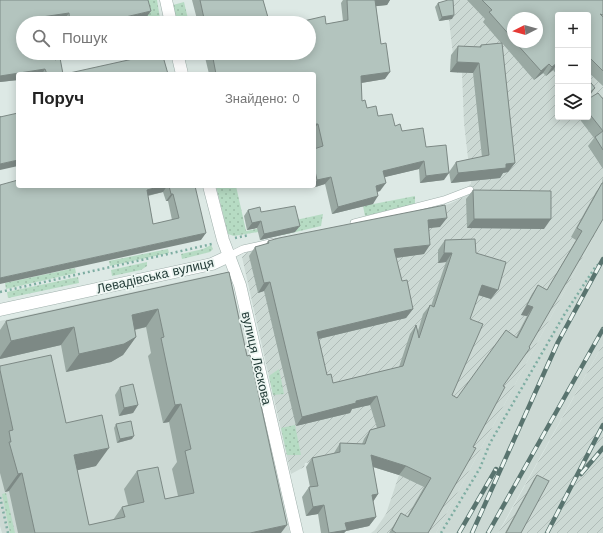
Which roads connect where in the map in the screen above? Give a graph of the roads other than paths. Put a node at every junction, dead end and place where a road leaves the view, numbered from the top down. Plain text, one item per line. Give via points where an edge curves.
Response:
1 (166, 0) edge
2 (169, 16) edge
3 (179, 60) edge
4 (182, 72) edge
5 (210, 188) edge
6 (470, 190) dead end
7 (344, 226) edge
8 (279, 240) edge
9 (229, 256) junction
10 (0, 310) edge
11 (297, 533) edge

1 - 2 street
3 - 4 street
5 - 9 street, вулиця Лєскова
6 - 7 lane via 444,200
8 - 9 lane, Левадівська вулиця via 243,249
9 - 10 street, Левадівська вулиця via 212,264
9 - 11 street, вулиця Лєскова via 240,285

